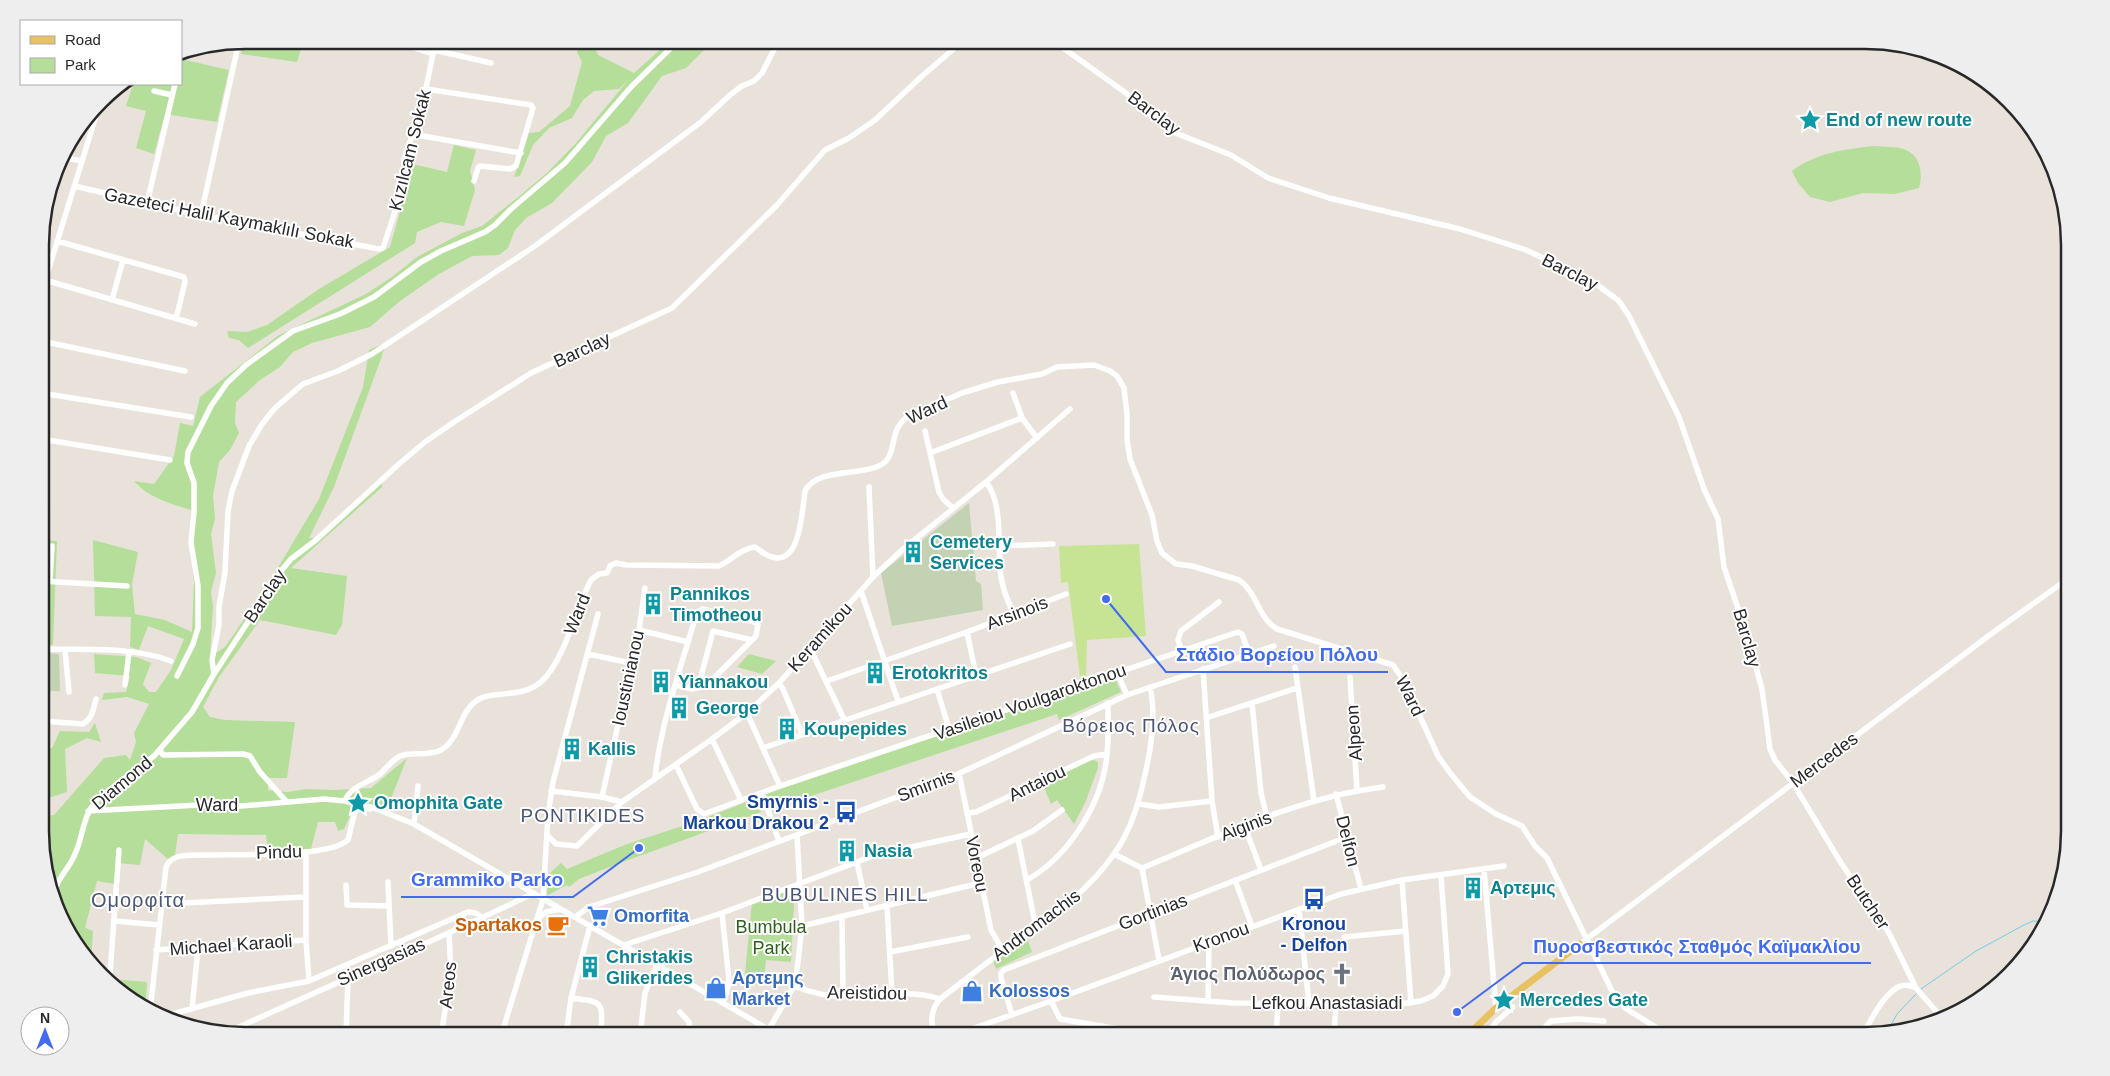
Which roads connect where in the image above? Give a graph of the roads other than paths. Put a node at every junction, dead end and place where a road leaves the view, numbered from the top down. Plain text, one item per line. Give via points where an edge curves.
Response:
1 (237, 49) edge
2 (423, 49) edge
3 (435, 49) edge
4 (670, 49) edge
5 (774, 49) edge
6 (954, 49) edge
7 (1065, 49) edge
8 (434, 52) junction
9 (491, 63) dead end
10 (175, 85) edge
11 (426, 90) junction
12 (154, 91) dead end
13 (172, 95) junction
14 (94, 119) edge
15 (412, 134) junction
16 (520, 153) junction
17 (69, 159) edge
18 (82, 161) junction
19 (474, 181) dead end
20 (74, 186) junction
21 (147, 204) junction
22 (202, 215) junction
23 (57, 241) junction
24 (383, 248) joint
25 (123, 260) junction
26 (49, 267) edge
27 (49, 281) edge
28 (112, 300) junction
29 (176, 318) junction
30 (195, 324) dead end
31 (49, 344) edge
32 (185, 371) dead end
33 (1013, 393) dead end
34 (49, 394) edge
35 (1070, 408) dead end
36 (191, 418) dead end
37 (1022, 418) junction
38 (925, 431) dead end
39 (1037, 438) junction
40 (49, 440) edge
41 (930, 453) junction
42 (170, 460) dead end
43 (986, 482) junction
44 (869, 487) dead end
45 (954, 508) junction
46 (1053, 544) dead end
47 (52, 546) dead end
48 (1000, 546) junction
49 (873, 577) junction
50 (50, 580) joint
51 (2061, 584) edge
52 (127, 586) dead end
53 (645, 588) dead end
54 (861, 591) junction
55 (1066, 594) dead end
56 (1219, 602) dead end
57 (598, 614) dead end
58 (1014, 614) junction
59 (638, 630) junction
60 (967, 632) junction
61 (752, 640) junction
62 (688, 642) junction
63 (1070, 644) dead end
64 (1274, 646) dead end
65 (810, 648) junction
66 (49, 649) edge
67 (65, 650) junction
68 (1182, 651) junction
69 (129, 652) junction
70 (588, 654) junction
71 (1249, 654) junction
72 (170, 661) dead end
73 (884, 661) junction
74 (631, 663) junction
75 (1295, 667) dead end
76 (1203, 669) junction
77 (1118, 672) junction
78 (214, 674) junction
79 (177, 676) dead end
80 (976, 676) junction
81 (1350, 677) dead end
82 (827, 681) junction
83 (778, 683) junction
84 (125, 684) dead end
85 (676, 685) junction
86 (1150, 687) junction
87 (698, 688) junction
88 (1297, 688) junction
89 (937, 689) junction
90 (69, 692) dead end
91 (1127, 695) junction
92 (96, 699) dead end
93 (898, 701) junction
94 (1108, 703) junction
95 (1252, 703) junction
96 (747, 712) junction
97 (1206, 718) junction
98 (844, 719) junction
99 (49, 722) edge
100 (949, 729) junction
101 (802, 734) junction
102 (712, 740) junction
103 (763, 748) junction
104 (160, 750) junction
105 (1108, 754) junction
106 (676, 765) junction
107 (958, 774) junction
108 (655, 778) junction
109 (1793, 783) junction
110 (418, 786) dead end
111 (780, 786) junction
112 (1383, 787) dead end
113 (1357, 790) junction
114 (551, 792) junction
115 (762, 793) junction
116 (1336, 794) junction
117 (602, 797) junction
118 (741, 800) junction
119 (286, 801) junction
120 (345, 801) junction
121 (1212, 801) junction
122 (1314, 801) junction
123 (622, 802) junction
124 (1139, 804) junction
125 (371, 807) junction
126 (1062, 810) dead end
127 (88, 811) junction
128 (968, 813) junction
129 (1266, 818) junction
130 (414, 824) junction
131 (1245, 827) junction
132 (547, 834) junction
133 (971, 834) junction
134 (797, 835) junction
135 (1218, 837) junction
136 (1347, 837) junction
137 (1018, 839) junction
138 (779, 841) junction
139 (559, 845) junction
140 (119, 850) dead end
141 (306, 852) junction
142 (546, 853) junction
143 (1114, 854) junction
144 (976, 858) junction
145 (857, 862) junction
146 (1504, 866) dead end
147 (1142, 868) junction
148 (1484, 869) junction
149 (1261, 870) junction
150 (1442, 875) junction
151 (1027, 880) junction
152 (1235, 880) junction
153 (1402, 880) junction
154 (388, 882) dead end
155 (800, 883) junction
156 (980, 883) junction
157 (56, 885) edge
158 (346, 885) dead end
159 (1361, 889) junction
160 (534, 893) junction
161 (305, 897) junction
162 (543, 899) junction
163 (162, 904) junction
164 (389, 906) junction
165 (887, 906) junction
166 (1298, 909) junction
167 (563, 910) junction
168 (867, 910) junction
169 (722, 913) junction
170 (1150, 913) junction
171 (842, 916) junction
172 (575, 917) junction
173 (482, 918) junction
174 (537, 920) junction
175 (115, 921) junction
176 (159, 925) junction
177 (590, 926) junction
178 (802, 926) junction
179 (1252, 926) junction
180 (1036, 928) junction
181 (426, 931) junction
182 (1406, 931) junction
183 (449, 933) junction
184 (968, 937) dead end
185 (1344, 937) dead end
186 (306, 940) junction
187 (433, 940) junction
188 (1583, 941) junction
189 (1209, 942) junction
190 (624, 945) junction
191 (391, 946) junction
192 (198, 948) junction
193 (156, 950) junction
194 (1003, 951) junction
195 (890, 952) junction
196 (1159, 960) junction
197 (657, 964) junction
198 (110, 974) dead end
199 (327, 974) junction
200 (348, 977) junction
201 (309, 981) junction
202 (330, 985) junction
203 (794, 986) junction
204 (1916, 988) junction
205 (892, 994) junction
206 (843, 996) junction
207 (571, 998) junction
208 (1154, 998) dead end
209 (940, 999) junction
210 (1051, 1001) junction
211 (1208, 1001) junction
212 (722, 1002) junction
213 (151, 1003) edge
214 (1278, 1003) junction
215 (1309, 1003) junction
216 (1336, 1003) junction
217 (1411, 1003) junction
218 (1496, 1008) junction
219 (1512, 1008) dead end
220 (192, 1010) junction
221 (680, 1012) dead end
222 (1937, 1013) edge
223 (175, 1014) edge
224 (1012, 1015) junction
225 (1604, 1021) dead end
226 (239, 1027) edge
227 (346, 1027) edge
228 (442, 1027) edge
229 (504, 1027) edge
230 (567, 1027) edge
231 (601, 1027) edge
232 (641, 1027) edge
233 (690, 1027) edge
234 (766, 1027) edge
235 (770, 1027) edge
236 (933, 1027) edge
237 (981, 1027) edge
238 (1107, 1027) edge
239 (1277, 1027) edge
240 (1335, 1027) edge
241 (1477, 1027) edge
242 (1492, 1027) edge
243 (1546, 1027) edge
244 (1656, 1027) edge
245 (1867, 1027) edge

1 - 22 street
2 - 8 street
3 - 8 street, Kızılcam Sokak
4 - 79 street via 631,87 565,163 486,232 420,262 374,297 340,314 293,331 246,365 227,384 210,406 188,452 187,463 194,483 191,542 198,586 198,628
5 - 78 street via 754,81 730,95 701,122 535,246 372,354 303,384 275,408 249,446 232,491 219,625 212,660
6 - 78 street, Barclay via 876,120 825,150 777,205 672,308 532,373 412,453 291,559
7 - 109 street, Barclay via 1173,132 1231,155 1268,178 1329,198 1460,229 1526,250 1592,281 1619,301 1678,417 1718,519 1724,567 1762,689 1770,749
8 - 9 street
8 - 11 street, Kızılcam Sokak
10 - 13 street
11 - 15 street, Kızılcam Sokak
11 - 16 street via 534,108
12 - 13 street
13 - 21 street
14 - 18 street
15 - 16 street
15 - 24 street, Kızılcam Sokak via 404,159 405,180
16 - 19 street via 516,166 510,169 480,166
17 - 18 street
18 - 20 street
20 - 21 street, Gazeteci Halil Kaymaklılı Sokak
20 - 23 street
21 - 22 street, Gazeteci Halil Kaymaklılı Sokak
22 - 24 street, Gazeteci Halil Kaymaklılı Sokak
23 - 25 street
23 - 26 street
25 - 28 street
25 - 29 street via 184,278
27 - 28 street
28 - 29 street
29 - 30 street
31 - 32 street
33 - 37 street
34 - 36 street
35 - 39 street, Keramikou
37 - 39 street
37 - 41 street
38 - 41 street
39 - 43 street, Keramikou
40 - 42 street
41 - 45 street via 939,492
43 - 45 street, Keramikou
43 - 48 street via 995,501
44 - 49 street
45 - 49 street, Keramikou
46 - 48 street
47 - 50 street
48 - 58 street via 1002,585
49 - 54 street, Keramikou
50 - 52 street
51 - 109 street, Mercedes
53 - 59 street, Ioustinianou
54 - 65 street, Keramikou
54 - 73 street
55 - 58 street, Arsinois
56 - 68 street via 1181,631 1178,640
57 - 70 street
58 - 60 street, Arsinois
59 - 62 street
59 - 74 street, Ioustinianou
60 - 73 street, Arsinois
60 - 80 street, Arsinois
61 - 62 street via 758,629 756,623 700,609
61 - 87 street via 710,682
61 - 87 street via 713,631
62 - 85 street
63 - 80 street
64 - 71 street, Smirnis
65 - 82 street
65 - 83 street, Keramikou
66 - 67 street
67 - 69 street
67 - 90 street
68 - 71 street, Vasileiou Voulgaroktonou via 1241,632
68 - 77 street, Vasileiou Voulgaroktonou
69 - 72 street
69 - 84 street
70 - 74 street
70 - 114 street
71 - 76 street, Smirnis
73 - 82 street, Arsinois
73 - 93 street
74 - 117 street, Ioustinianou
75 - 88 street
76 - 86 street, Smirnis
76 - 97 street
77 - 91 street
77 - 100 street, Vasileiou Voulgaroktonou
78 - 104 street, Diamond via 192,712
80 - 89 street
81 - 113 street, Alpeon
82 - 98 street
83 - 96 street, Keramikou
83 - 101 street
85 - 87 street
85 - 108 street
86 - 91 street, Smirnis
86 - 124 street, Andromachis via 1151,748
88 - 95 street
88 - 122 street
89 - 93 street
89 - 100 street
91 - 94 street, Smirnis
92 - 99 street via 89,720 83,724
93 - 98 street
94 - 105 street
94 - 107 street, Smirnis
95 - 97 street
95 - 129 street
96 - 102 street, Keramikou
96 - 103 street
97 - 121 street
98 - 101 street
100 - 111 street, Vasileiou Voulgaroktonou
101 - 103 street
102 - 106 street, Keramikou
102 - 118 street
103 - 111 street
104 - 119 street via 163,754 250,756
104 - 127 street, Diamond via 99,798
105 - 128 street, Antaiou via 1094,756
105 - 151 street via 1096,795 1080,827 1051,863
106 - 108 street, Keramikou
106 - 118 street, Vasileiou Voulgaroktonou via 700,813
107 - 128 street, Voreou
107 - 134 street, Smirnis
108 - 123 street, Keramikou
109 - 188 street, Mercedes
109 - 204 street, Butcher via 1841,863 1889,933
110 - 130 street
111 - 115 street, Vasileiou Voulgaroktonou
112 - 113 street, Aiginis
113 - 116 street, Aiginis
114 - 117 street
114 - 132 street
115 - 118 street, Vasileiou Voulgaroktonou
115 - 138 street
116 - 122 street, Aiginis
116 - 136 street, Delfon
117 - 123 street
119 - 120 street, Ward
119 - 127 street, Ward via 241,806
120 - 125 street
120 - 188 street, Ward via 355,788 400,756 432,754 448,745 475,701 518,692 543,680 557,661 591,580 607,573 616,562 626,566 719,566 740,551 755,547 772,557 783,557 791,552 797,541 805,491 811,482 886,462 901,420 984,386 1042,374 1057,367 1094,365 1117,376 1124,388 1130,459 1152,515 1162,553 1176,564 1246,584 1270,625 1276,629 1393,665 1404,681 1438,756 1470,797 1522,826 1545,855 1577,918
121 - 124 street via 1159,807
121 - 135 street
122 - 129 street, Aiginis
123 - 139 street, Keramikou via 577,846
124 - 143 street, Andromachis
125 - 130 street
125 - 141 street, Pindu via 353,813 350,836 345,842
126 - 137 street
127 - 157 street, Diamond via 75,854
128 - 133 street, Voreou
129 - 131 street, Aiginis
130 - 160 street
131 - 135 street, Aiginis
131 - 149 street
132 - 139 street
132 - 142 street
133 - 144 street, Voreou
133 - 145 street via 902,848
134 - 138 street, Smirnis
134 - 155 street
135 - 147 street, Aiginis
136 - 149 street, Gortinias
136 - 159 street, Delfon
137 - 144 street
137 - 151 street
138 - 172 street, Smirnis via 589,908
139 - 142 street, Keramikou
140 - 175 street
141 - 161 street
141 - 163 street, Pindu via 178,856 166,869
142 - 162 street
143 - 147 street
143 - 180 street, Andromachis via 1078,895
144 - 156 street, Voreou
145 - 155 street
145 - 168 street
146 - 148 street, Kronou
147 - 170 street
148 - 150 street, Kronou
148 - 218 street
149 - 152 street, Gortinias
150 - 153 street, Kronou
150 - 217 street, Lefkou Anastasiadi via 1448,974 1444,986 1436,994
151 - 180 street
152 - 170 street, Gortinias
152 - 179 street
153 - 159 street, Kronou
153 - 182 street
154 - 164 street
155 - 169 street
155 - 178 street
156 - 165 street
156 - 194 street, Voreou via 990,930
158 - 164 street via 347,905
159 - 166 street, Kronou
160 - 162 street
160 - 173 street, Sinergasias
161 - 163 street
161 - 186 street
162 - 167 street
162 - 174 street
163 - 176 street
164 - 191 street
165 - 168 street
165 - 195 street
166 - 179 street, Kronou
166 - 215 street
167 - 172 street
167 - 174 street via 546,912
168 - 171 street
169 - 190 street
169 - 212 street via 729,980
170 - 196 street
170 - 224 street, Gortinias via 1004,970 1001,978
171 - 178 street
171 - 206 street
172 - 177 street
173 - 181 street via 468,912
173 - 183 street, Sinergasias
174 - 229 street
175 - 176 street
175 - 198 street
176 - 193 street
177 - 190 street
177 - 207 street
178 - 203 street
179 - 189 street, Kronou
180 - 194 street, Andromachis
181 - 187 street
181 - 191 street
182 - 185 street
182 - 217 street
183 - 187 street, Sinergasias
183 - 228 street, Areos via 451,972
184 - 195 street
186 - 192 street, Michael Karaoli
186 - 201 street
187 - 200 street, Sinergasias
188 - 218 main road
188 - 244 street via 1614,995 1625,1008
189 - 196 street, Kronou
189 - 211 street
190 - 197 street
191 - 199 street
192 - 193 street, Michael Karaoli
192 - 220 street
193 - 213 street
194 - 209 street, Andromachis
195 - 205 street
196 - 210 street, Kronou
197 - 212 street
197 - 232 street via 645,993
199 - 201 street
199 - 202 street
200 - 202 street, Sinergasias
200 - 227 street
201 - 220 street via 248,993
202 - 226 street, Sinergasias
203 - 206 street, Areistidou
203 - 235 street
204 - 222 street, Butcher
204 - 245 street via 1899,986 1881,1005
205 - 206 street, Areistidou
205 - 209 street, Areistidou via 922,994
207 - 230 street
207 - 231 street via 599,1003
208 - 211 street, Lefkou Anastasiadi
209 - 236 street via 931,1016
210 - 224 street, Kronou
210 - 238 street via 1060,1019
211 - 214 street, Lefkou Anastasiadi
212 - 234 street
214 - 215 street, Lefkou Anastasiadi
214 - 239 street
215 - 216 street, Lefkou Anastasiadi
216 - 217 street, Lefkou Anastasiadi
216 - 240 street
218 - 241 main road
219 - 242 street
220 - 223 street
221 - 233 street
224 - 237 street, Kronou
225 - 243 street via 1551,1021

